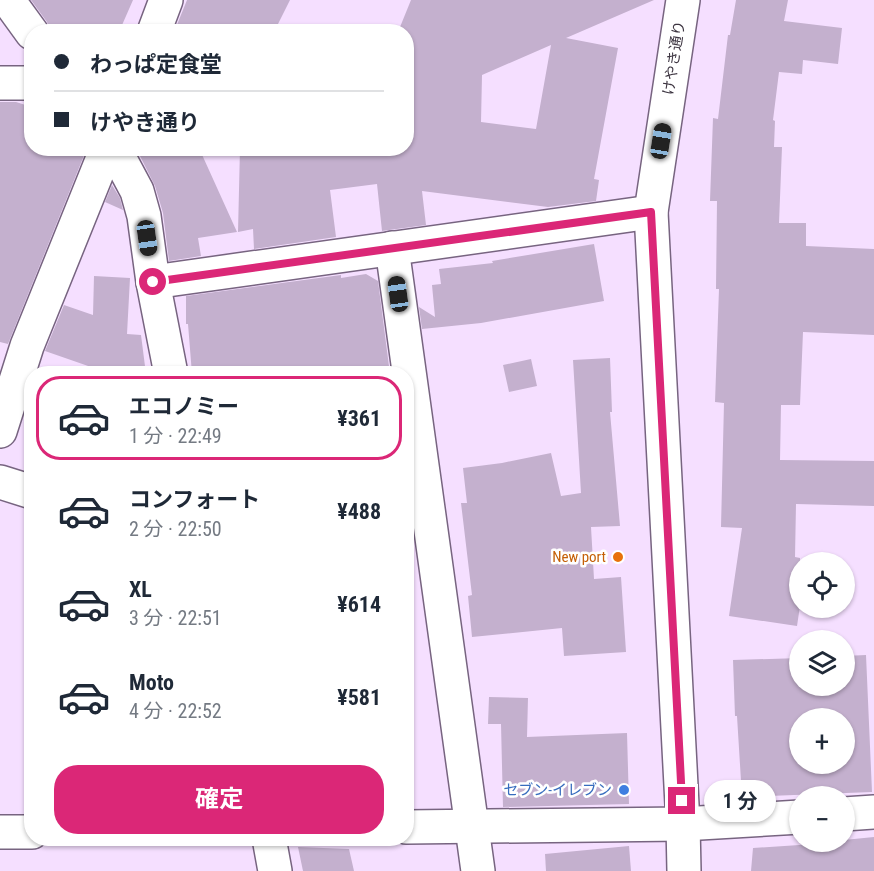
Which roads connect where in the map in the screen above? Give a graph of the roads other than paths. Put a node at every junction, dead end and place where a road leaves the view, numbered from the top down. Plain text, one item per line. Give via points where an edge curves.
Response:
1 (8, 0) edge
2 (166, 0) edge
3 (683, 0) edge
4 (25, 24) edge
5 (157, 24) edge
6 (0, 83) edge
7 (24, 83) edge
8 (104, 156) edge
9 (118, 156) edge
10 (651, 212) junction
11 (392, 248) junction
12 (153, 282) junction
13 (169, 366) edge
14 (409, 366) edge
15 (414, 405) edge
16 (0, 431) edge
17 (0, 482) edge
18 (24, 490) edge
19 (874, 812) edge
20 (855, 813) edge
21 (789, 818) edge
22 (684, 824) junction
23 (473, 826) junction
24 (414, 827) edge
25 (0, 832) edge
26 (24, 832) edge
27 (270, 846) edge
28 (275, 871) edge
29 (478, 871) edge
30 (684, 871) edge

1 - 4 main road
2 - 5 main road
3 - 10 main road, けやき通り
6 - 7 main road
8 - 16 main road via 27,346
9 - 12 main road via 137,191 144,216
10 - 11 main road
10 - 22 main road, けやき通り
11 - 12 main road
11 - 14 main road
12 - 13 main road
15 - 23 main road
17 - 18 main road
19 - 20 main road
21 - 22 main road
22 - 23 main road
22 - 30 main road, けやき通り
23 - 24 main road
23 - 29 main road
25 - 26 main road
27 - 28 main road

